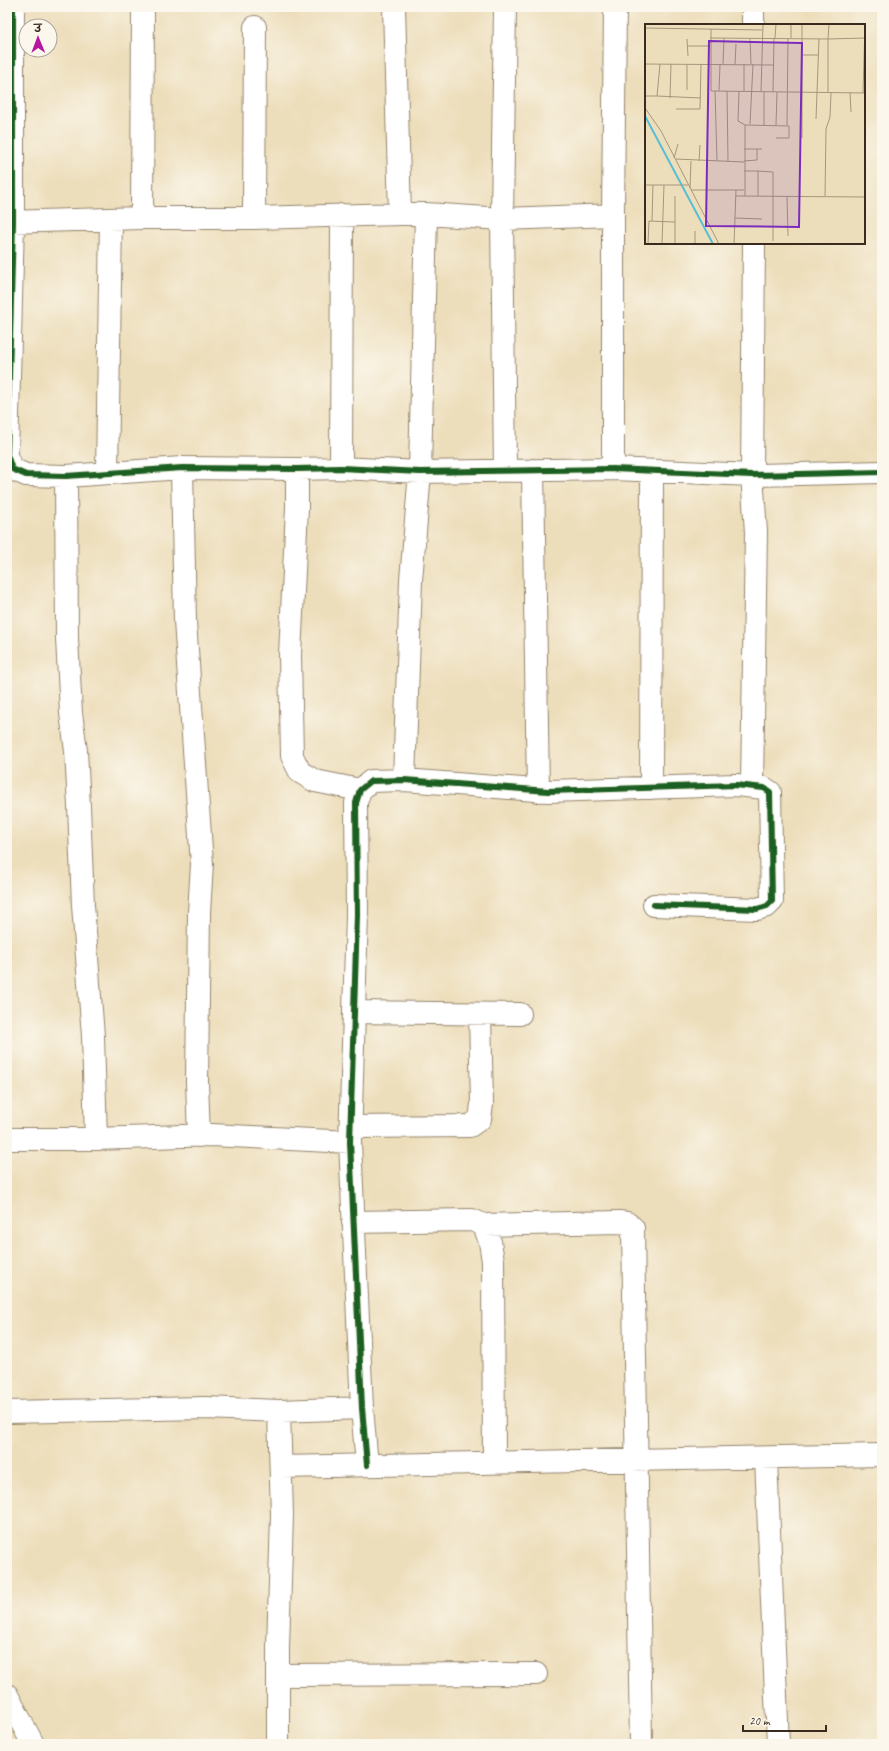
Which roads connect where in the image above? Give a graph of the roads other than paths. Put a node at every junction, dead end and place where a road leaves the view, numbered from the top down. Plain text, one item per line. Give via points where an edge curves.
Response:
1 (13, 7) edge
2 (143, 7) edge
3 (394, 7) edge
4 (505, 7) edge
5 (615, 7) edge
6 (753, 7) edge
7 (753, 24) edge
8 (255, 27) dead end
9 (10, 45) edge
10 (400, 214) junction
11 (426, 214) junction
12 (613, 215) junction
13 (342, 216) junction
14 (142, 218) junction
15 (254, 218) junction
16 (502, 219) junction
17 (111, 220) junction
18 (10, 222) edge
19 (754, 244) edge
20 (182, 468) junction
21 (341, 468) junction
22 (297, 469) junction
23 (613, 469) junction
24 (505, 470) junction
25 (533, 470) junction
26 (652, 471) junction
27 (420, 472) junction
28 (882, 472) edge
29 (107, 474) junction
30 (752, 475) junction
31 (66, 476) junction
32 (404, 780) junction
33 (752, 785) junction
34 (651, 788) junction
35 (360, 790) junction
36 (538, 791) junction
37 (654, 905) dead end
38 (354, 1012) junction
39 (480, 1014) junction
40 (520, 1014) dead end
41 (351, 1134) junction
42 (199, 1136) junction
43 (7, 1139) edge
44 (96, 1139) junction
45 (353, 1222) junction
46 (484, 1225) junction
47 (362, 1408) junction
48 (279, 1411) junction
49 (7, 1412) edge
50 (882, 1455) edge
51 (766, 1458) junction
52 (637, 1459) junction
53 (494, 1462) junction
54 (367, 1465) junction
55 (281, 1467) junction
56 (536, 1674) dead end
57 (278, 1675) junction
58 (7, 1696) edge
59 (33, 1744) edge
60 (278, 1744) edge
61 (641, 1744) edge
62 (778, 1744) edge

1 - 9 street
2 - 14 street
3 - 10 street
4 - 16 street
5 - 12 street
6 - 7 street
8 - 15 street
9 - 18 street
10 - 11 street
10 - 13 street
11 - 16 street
11 - 27 street
12 - 16 street
12 - 23 street
13 - 15 street
13 - 21 street
14 - 15 street
14 - 17 street
16 - 24 street
17 - 18 street
17 - 29 street
18 - 31 street via 7,455 12,469 26,475
19 - 30 street
20 - 22 street
20 - 29 street
20 - 42 street via 185,620 202,864 197,1082
21 - 22 street
21 - 27 street
22 - 35 street via 290,655 292,756 300,772 315,782
23 - 25 street
23 - 26 street
24 - 25 street
24 - 27 street
25 - 36 street
26 - 30 street
26 - 34 street
27 - 32 street via 411,580
28 - 30 street
29 - 31 street
30 - 33 street via 756,532
31 - 44 street via 67,639 76,759
32 - 35 street via 371,780
32 - 36 street
33 - 34 street
33 - 37 street via 770,792 772,799 772,901 767,906 757,909
34 - 36 street
35 - 38 street via 356,803 357,915
38 - 39 street
38 - 41 street
39 - 40 street
39 - 41 street via 480,1119 470,1126
41 - 42 street
41 - 45 street
42 - 44 street
43 - 44 street
45 - 46 street via 472,1220
45 - 47 street
46 - 52 street via 619,1222 632,1225
46 - 53 street via 493,1261
47 - 48 street
47 - 54 street
48 - 49 street via 205,1408
48 - 55 street
50 - 51 street
51 - 52 street
51 - 62 street
52 - 53 street
52 - 61 street
53 - 54 street
54 - 55 street
55 - 57 street
56 - 57 street
57 - 60 street
58 - 59 street

